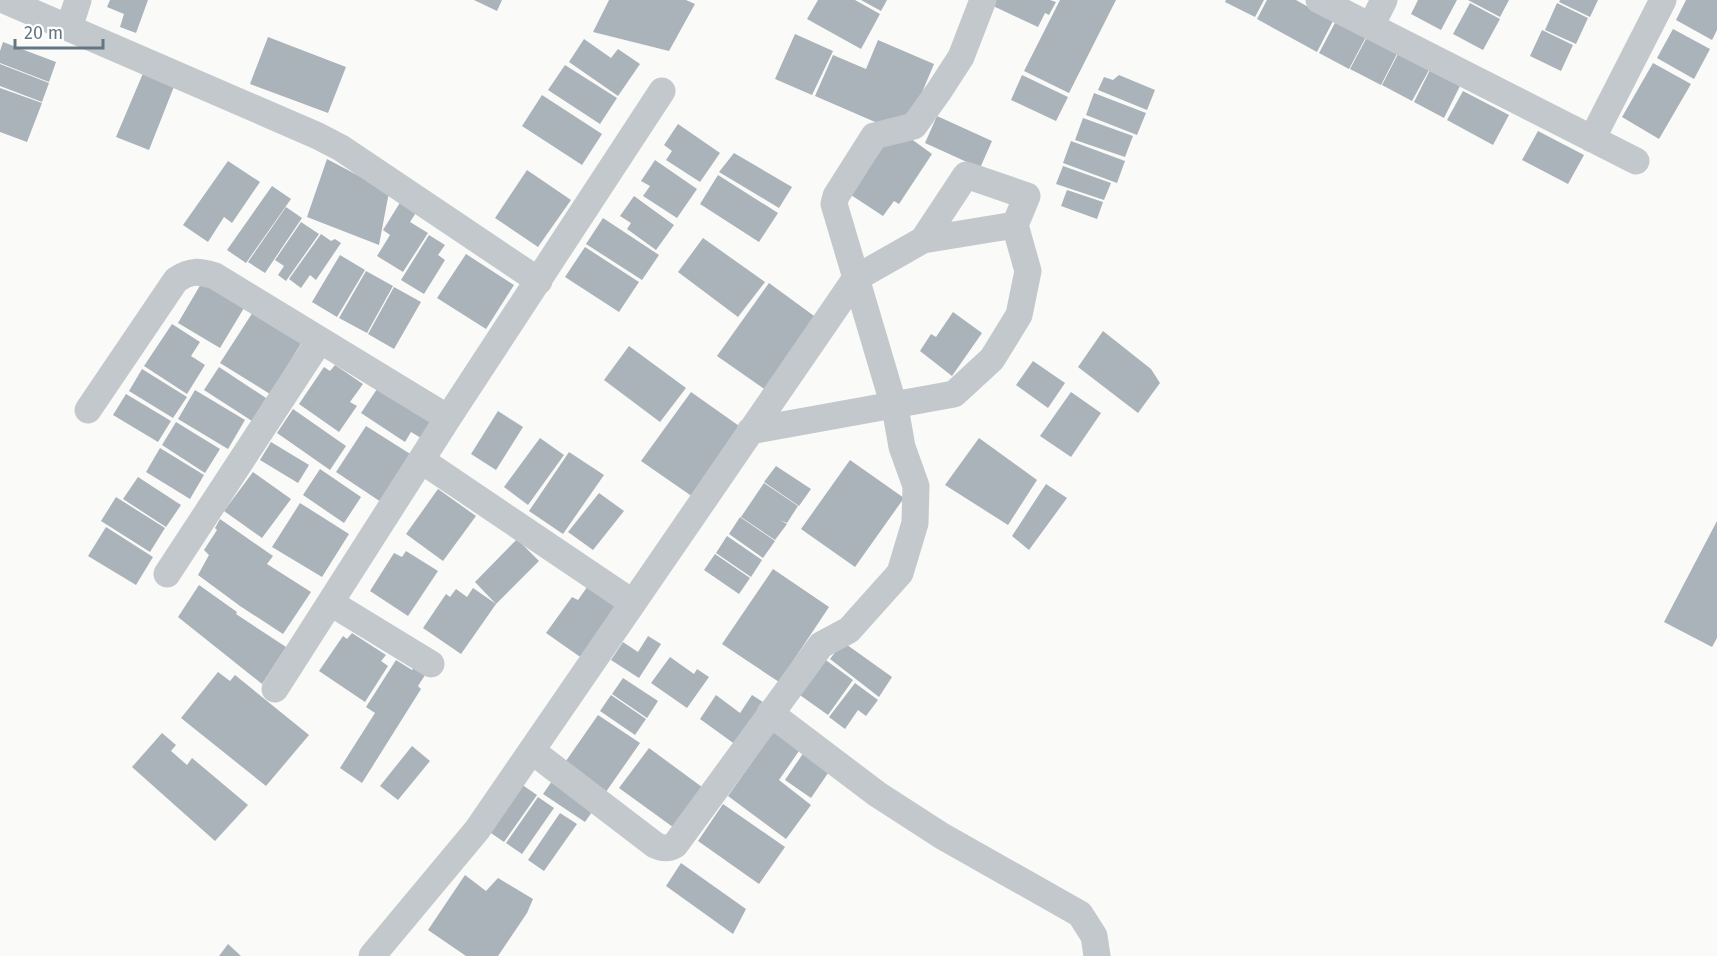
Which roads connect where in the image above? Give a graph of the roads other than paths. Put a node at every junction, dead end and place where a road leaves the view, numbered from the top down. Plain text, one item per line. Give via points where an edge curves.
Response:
1 (3, 0) edge
2 (78, 0) edge
3 (983, 0) edge
4 (1319, 0) edge
5 (1384, 0) edge
6 (1663, 0) edge
7 (1371, 26) junction
8 (69, 28) junction
9 (662, 91) dead end
10 (1592, 139) junction
11 (1636, 161) dead end
12 (1015, 225) junction
13 (923, 240) junction
14 (856, 278) junction
15 (539, 281) junction
16 (320, 340) junction
17 (894, 405) junction
18 (88, 410) dead end
19 (448, 418) junction
20 (750, 431) junction
21 (421, 460) junction
22 (167, 574) dead end
23 (331, 603) junction
24 (633, 603) junction
25 (431, 664) dead end
26 (275, 689) dead end
27 (770, 713) junction
28 (532, 751) junction
29 (372, 956) edge
30 (1097, 956) edge

1 - 8 street
2 - 8 street
3 - 14 street via 961,57 915,126 874,136 836,196 836,212
4 - 7 street
5 - 7 street
6 - 10 street
7 - 10 street
8 - 15 street via 341,148
9 - 15 street
10 - 11 street
12 - 13 street
12 - 13 street via 1027,195 966,175
12 - 17 street via 1028,272 1019,315 992,358 954,394
13 - 14 street
14 - 17 street
14 - 20 street
15 - 19 street
16 - 18 street via 215,276 189,272 176,279
16 - 19 street
16 - 22 street
17 - 20 street
17 - 27 street via 916,486 915,523 900,573 849,630 821,645
19 - 21 street
20 - 24 street
21 - 23 street
21 - 24 street
23 - 25 street
23 - 26 street
24 - 28 street
27 - 28 street via 669,849 655,845
27 - 30 street via 877,794 932,830 1080,914 1094,936
28 - 29 street via 477,830

